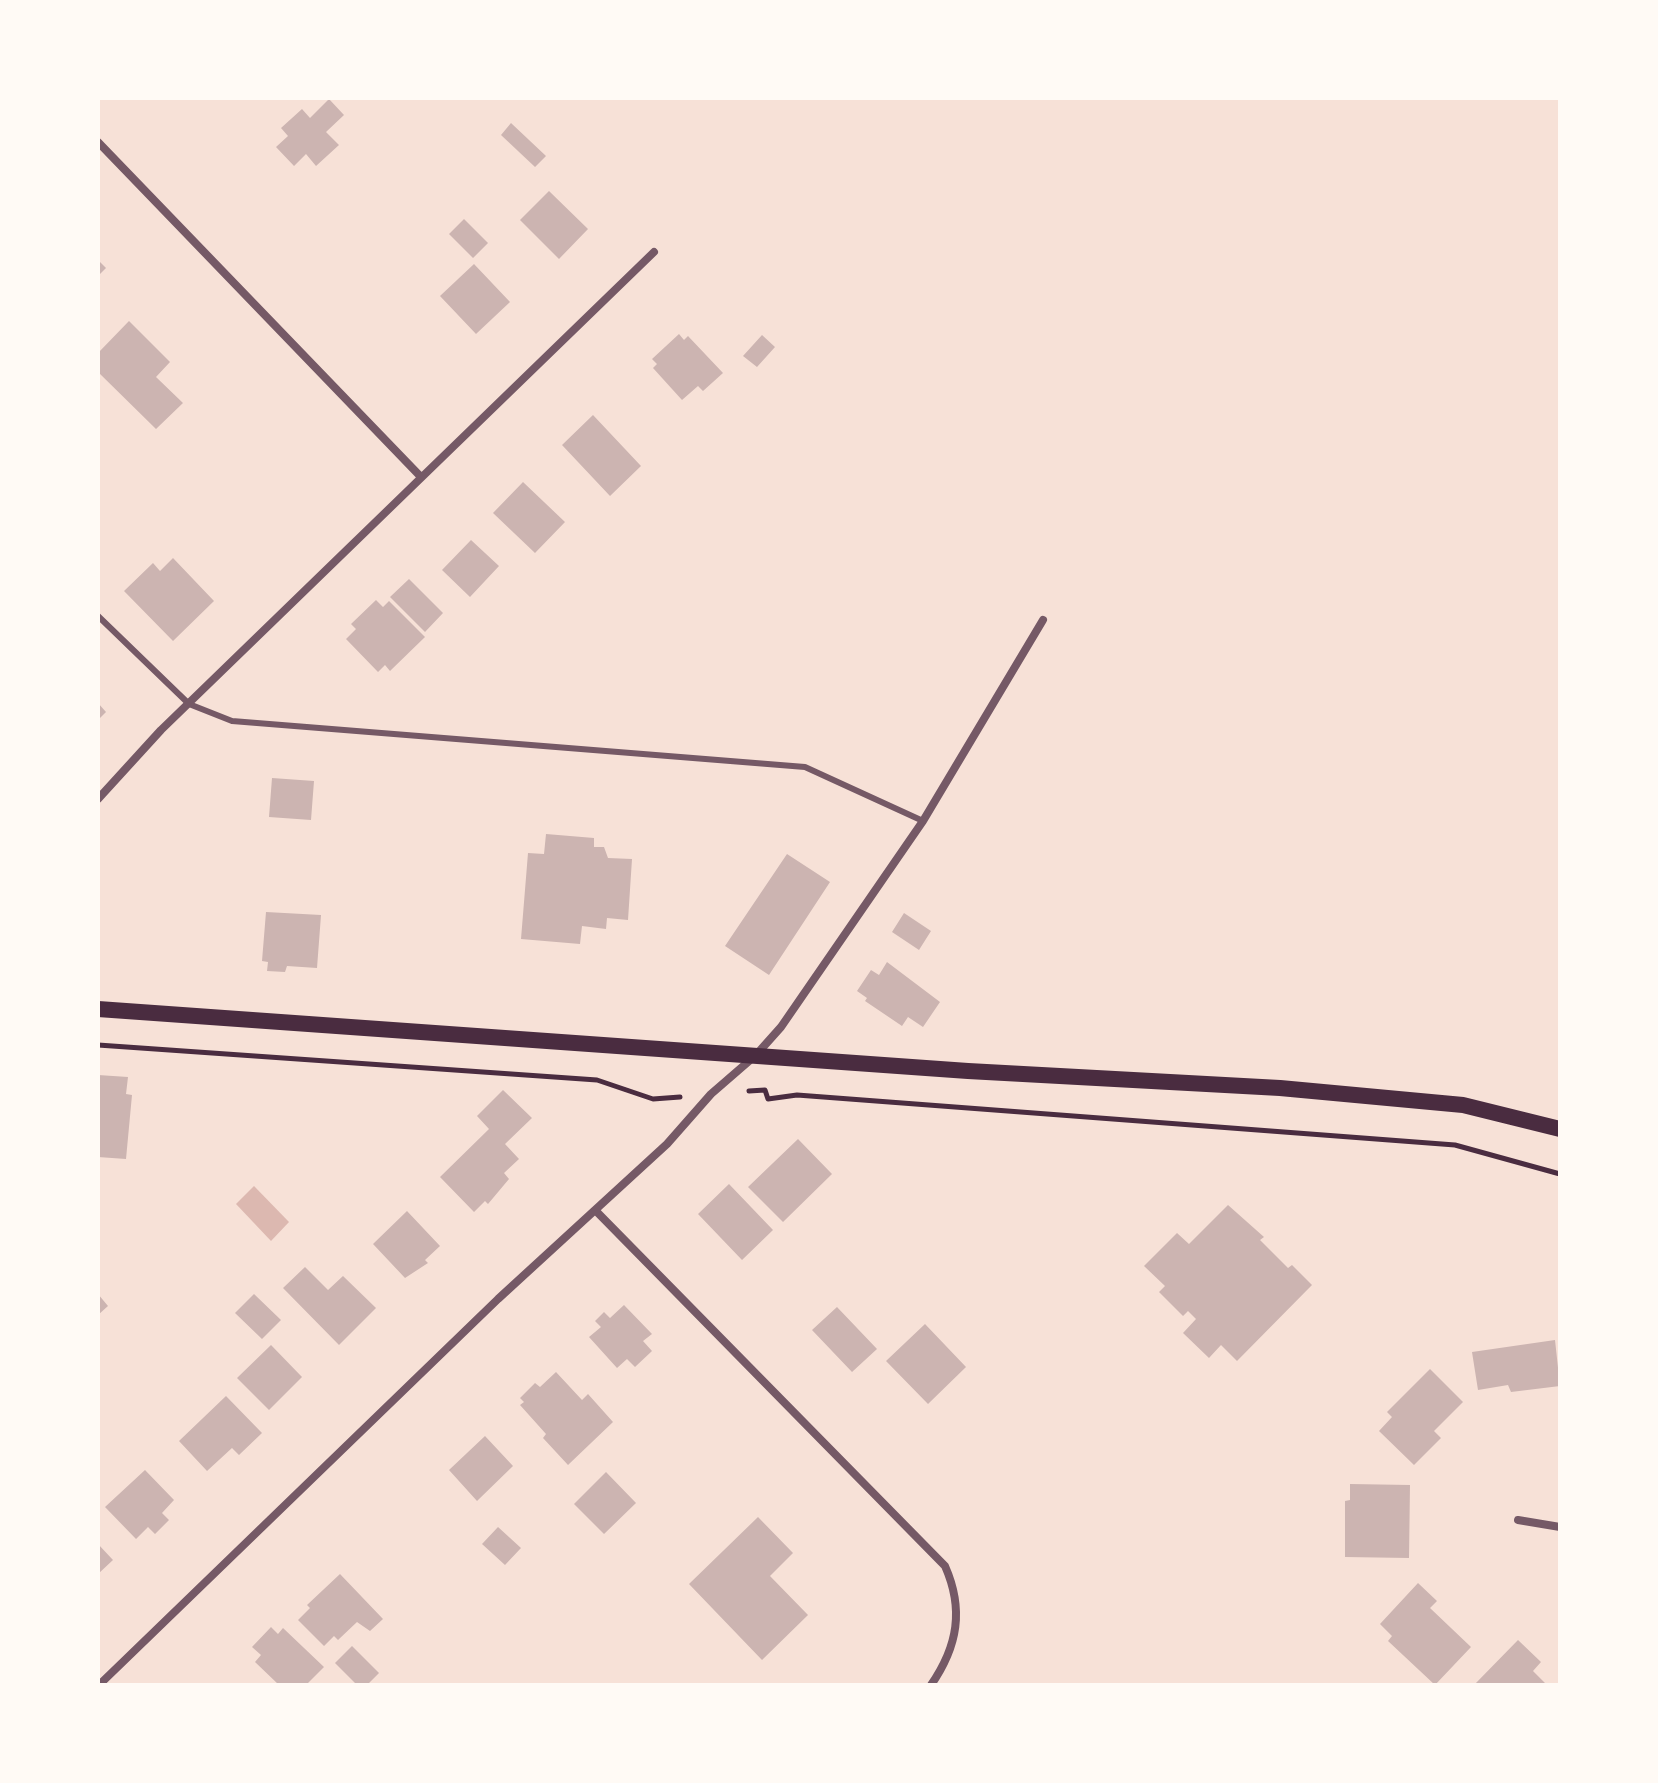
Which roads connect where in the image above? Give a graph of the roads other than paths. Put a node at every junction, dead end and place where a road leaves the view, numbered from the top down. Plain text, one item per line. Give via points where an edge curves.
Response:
1 (98, 142) edge
2 (654, 252) dead end
3 (421, 477) junction
4 (98, 616) edge
5 (1043, 620) dead end
6 (189, 704) junction
7 (98, 799) edge
8 (923, 821) junction
9 (98, 1009) edge
10 (756, 1055) junction
11 (1560, 1129) edge
12 (595, 1210) junction
13 (1518, 1520) dead end
14 (1560, 1527) edge
15 (99, 1685) edge
16 (931, 1685) edge

1 - 3 street
2 - 3 street
3 - 6 street
4 - 6 lane
5 - 8 street
6 - 7 street
6 - 8 lane via 232,721 805,767
8 - 10 street via 791,1014
9 - 10 main road
10 - 11 main road via 1295,1089 1463,1105
10 - 12 street
12 - 15 street
12 - 16 street via 945,1566 958,1625
13 - 14 street

